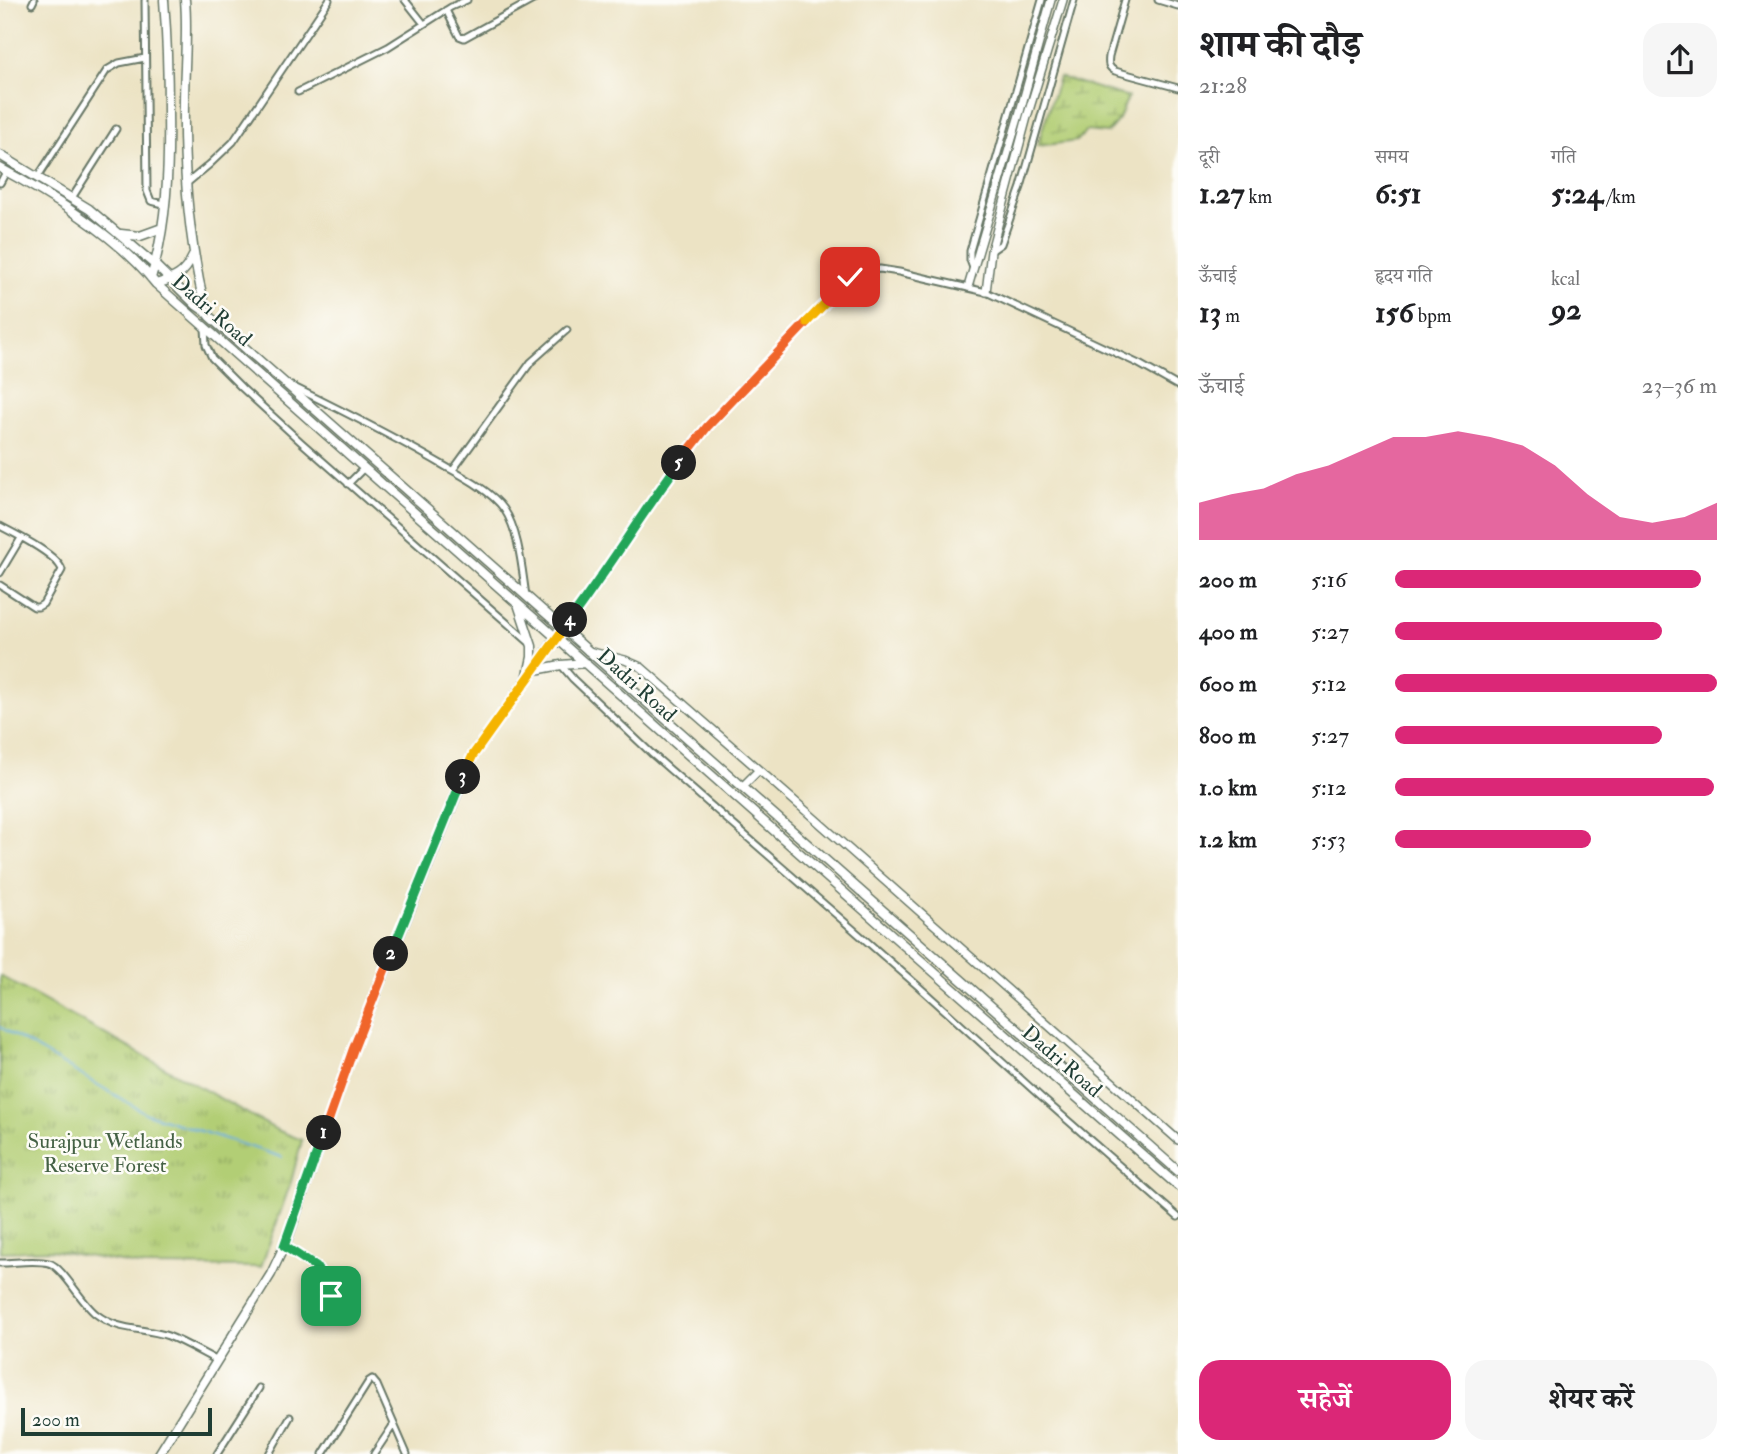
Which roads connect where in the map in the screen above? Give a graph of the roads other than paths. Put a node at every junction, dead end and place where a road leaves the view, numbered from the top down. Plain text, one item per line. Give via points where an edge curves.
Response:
1 (145, 0) edge
2 (164, 0) edge
3 (185, 0) edge
4 (329, 0) edge
5 (405, 0) edge
6 (467, 0) edge
7 (533, 0) edge
8 (1042, 0) edge
9 (1051, 0) edge
10 (1063, 0) edge
11 (1073, 0) edge
12 (1125, 0) edge
13 (1158, 0) edge
14 (1178, 6) edge
15 (446, 10) junction
16 (425, 24) junction
17 (145, 58) junction
18 (1178, 88) edge
19 (298, 92) dead end
20 (116, 129) dead end
21 (0, 155) edge
22 (3, 170) edge
23 (37, 178) junction
24 (0, 183) edge
25 (186, 184) junction
26 (72, 198) junction
27 (164, 204) junction
28 (162, 228) junction
29 (121, 234) junction
30 (992, 251) junction
31 (193, 255) junction
32 (155, 265) junction
33 (973, 268) junction
34 (170, 280) junction
35 (153, 281) junction
36 (968, 287) junction
37 (986, 292) junction
38 (208, 314) junction
39 (205, 328) junction
40 (567, 330) dead end
41 (284, 382) junction
42 (1178, 386) edge
43 (453, 470) junction
44 (360, 472) junction
45 (348, 484) junction
46 (0, 526) edge
47 (21, 538) junction
48 (0, 573) edge
49 (0, 585) edge
50 (526, 596) junction
51 (518, 604) junction
52 (563, 629) junction
53 (557, 638) junction
54 (532, 646) junction
55 (587, 651) junction
56 (586, 663) junction
57 (561, 665) junction
58 (535, 670) junction
59 (528, 678) junction
60 (759, 770) junction
61 (742, 787) junction
62 (1178, 1140) edge
63 (1178, 1171) edge
64 (1178, 1186) edge
65 (1178, 1216) edge
66 (284, 1246) junction
67 (0, 1263) edge
68 (331, 1296) dead end
69 (216, 1360) junction
70 (259, 1388) dead end
71 (290, 1417) dead end
72 (394, 1423) junction
73 (160, 1454) edge
74 (217, 1454) edge
75 (269, 1454) edge
76 (323, 1454) edge
77 (374, 1454) edge
78 (407, 1454) edge

1 - 17 street
2 - 27 main road via 168,144
3 - 25 main road
4 - 25 street via 233,142
5 - 16 street
6 - 15 street
7 - 15 street via 464,38 458,36
8 - 33 street via 970,251
9 - 33 street
10 - 30 street
11 - 30 street via 1021,187 1001,244
12 - 18 street via 1109,56 1110,68
13 - 14 street
15 - 16 street
16 - 19 street
17 - 23 street via 107,70
17 - 27 street via 146,191 150,201
20 - 26 street
21 - 23 main road, Dadri Road
22 - 24 street
22 - 35 main road, Dadri Road via 91,224
23 - 26 main road, Dadri Road
25 - 31 main road
26 - 29 main road, Dadri Road
27 - 28 main road
28 - 29 main road via 140,236
28 - 32 main road
29 - 32 main road, Dadri Road
30 - 37 street
31 - 34 main road via 188,267
31 - 38 main road
32 - 34 main road, Dadri Road
32 - 35 main road
33 - 36 street
34 - 35 main road
34 - 38 main road, Dadri Road
35 - 39 main road, Dadri Road
36 - 37 street
36 - 52 street via 880,269 850,277 693,443
37 - 42 street
38 - 41 main road, Dadri Road
39 - 44 main road, Dadri Road
39 - 45 street via 212,358
40 - 43 street via 531,362
41 - 43 street
41 - 50 main road, Dadri Road
43 - 50 street via 504,509 512,524
44 - 45 street
44 - 51 main road, Dadri Road
45 - 54 street
46 - 47 street
47 - 48 street
47 - 49 street via 58,562 61,572 38,607
50 - 52 main road, Dadri Road
51 - 53 main road, Dadri Road
51 - 54 main road
52 - 53 main road
52 - 55 main road, Dadri Road
53 - 56 main road, Dadri Road
53 - 58 main road
54 - 59 main road
55 - 60 street via 641,667
55 - 61 main road, Dadri Road
56 - 57 main road
56 - 64 main road, Dadri Road
57 - 58 main road
57 - 65 street via 661,762
58 - 59 main road
59 - 66 main road via 466,770 353,1050
60 - 61 street
60 - 62 street
61 - 63 main road, Dadri Road
66 - 68 street via 316,1267
66 - 69 main road
67 - 69 street via 48,1263 105,1320 170,1336
69 - 73 main road
70 - 74 street
71 - 75 street
72 - 76 street via 371,1380
72 - 77 street
72 - 78 street

